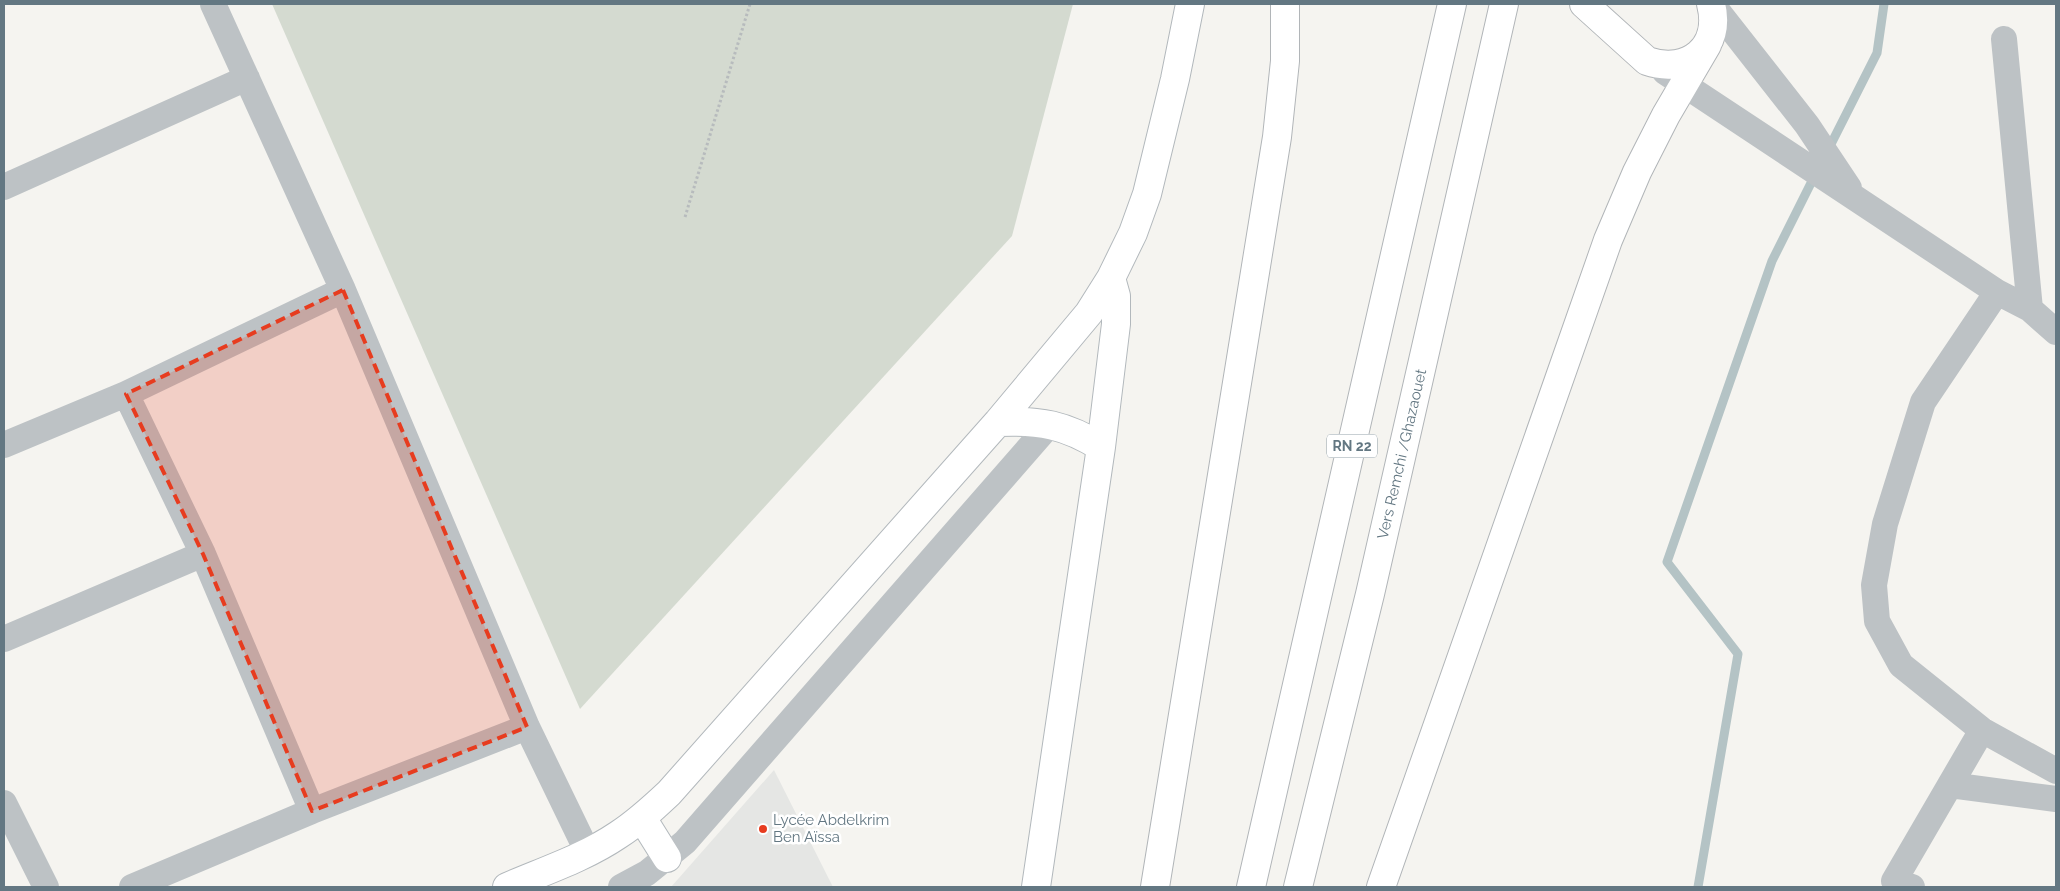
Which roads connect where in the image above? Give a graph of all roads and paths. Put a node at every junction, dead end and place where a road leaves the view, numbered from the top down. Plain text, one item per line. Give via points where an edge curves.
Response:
1 (213, 4) edge
2 (750, 4) edge
3 (1190, 4) edge
4 (1208, 4) edge
5 (1285, 4) edge
6 (1452, 4) edge
7 (1584, 4) edge
8 (1712, 4) edge
9 (1503, 11) edge
10 (2004, 39) dead end
11 (1707, 45) junction
12 (1647, 61) junction
13 (247, 78) junction
14 (1175, 79) junction
15 (1683, 85) junction
16 (4, 187) edge
17 (1855, 197) junction
18 (686, 217) dead end
19 (1111, 278) junction
20 (343, 290) junction
21 (1997, 292) junction
22 (2030, 309) junction
23 (2056, 332) edge
24 (126, 394) junction
25 (998, 422) junction
26 (1050, 424) junction
27 (4, 445) edge
28 (1101, 447) junction
29 (203, 554) junction
30 (4, 639) edge
31 (527, 727) junction
32 (1982, 730) junction
33 (2056, 771) edge
34 (1950, 785) junction
35 (2056, 799) edge
36 (4, 803) edge
37 (312, 811) junction
38 (642, 818) junction
39 (588, 853) junction
40 (667, 858) junction
41 (46, 887) edge
42 (132, 887) edge
43 (507, 887) edge
44 (620, 887) edge
45 (1036, 887) edge
46 (1154, 887) edge
47 (1250, 887) edge
48 (1298, 887) edge
49 (1381, 887) edge
50 (1912, 887) edge

1 - 13 street
2 - 18 path
3 - 14 main road
4 - 14 main road
5 - 46 main road via 1285,61 1277,137
6 - 47 main road, RN 22
7 - 12 main road
8 - 11 main road via 1713,31
8 - 17 street via 1807,125
9 - 48 main road, Vers Remchi /Ghazaouet via 1370,594
10 - 22 street
11 - 12 main road via 1687,62 1674,66
11 - 15 main road
12 - 15 street
13 - 16 street
13 - 20 street
14 - 19 main road via 1147,194
15 - 17 street
15 - 49 main road via 1637,172 1608,240
17 - 21 street
19 - 25 main road via 1089,313
19 - 28 main road via 1116,296 1116,324
20 - 24 street
20 - 31 street
21 - 22 street
21 - 32 street via 1923,402 1885,524 1874,585 1877,621 1901,665
22 - 23 street
24 - 27 street
24 - 29 street
25 - 26 main road via 1024,420
25 - 38 main road via 668,793
26 - 28 main road
26 - 40 street via 702,824
28 - 45 main road
29 - 30 street
29 - 37 street
31 - 37 street
31 - 39 street
32 - 33 street
32 - 34 street
34 - 35 street
34 - 50 street via 1894,881
36 - 41 street
37 - 42 street
38 - 39 main road
38 - 40 main road
39 - 43 main road
40 - 44 street

